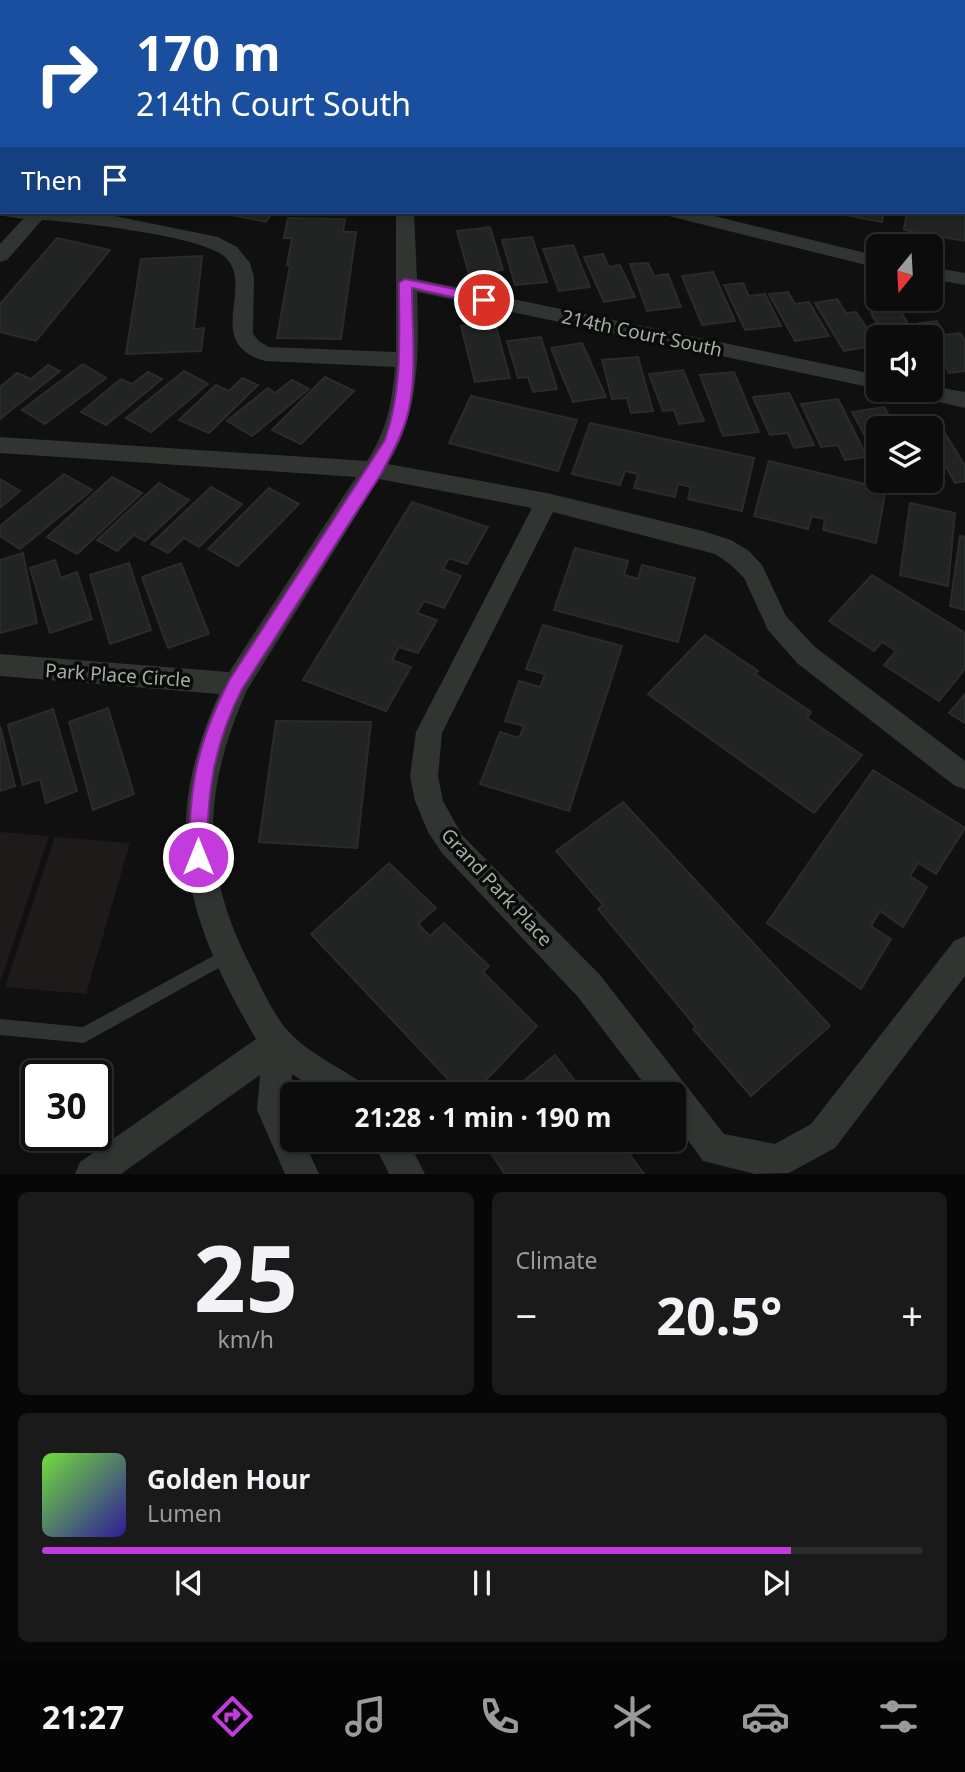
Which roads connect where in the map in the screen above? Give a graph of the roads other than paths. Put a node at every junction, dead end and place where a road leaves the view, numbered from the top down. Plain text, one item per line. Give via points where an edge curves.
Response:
1 (38, 214) edge
2 (405, 214) edge
3 (684, 214) edge
4 (0, 256) edge
5 (866, 259) edge
6 (943, 275) edge
7 (965, 279) edge
8 (405, 283) junction
9 (406, 360) junction
10 (866, 379) edge
11 (943, 396) edge
12 (965, 400) edge
13 (0, 445) edge
14 (375, 470) junction
15 (547, 502) junction
16 (0, 665) edge
17 (236, 684) junction
18 (965, 777) edge
19 (965, 951) edge
20 (226, 956) junction
21 (0, 1027) edge
22 (278, 1043) junction
23 (334, 1082) edge
24 (663, 1082) edge
25 (686, 1112) edge
26 (395, 1152) edge
27 (92, 1174) edge
28 (302, 1174) edge
29 (408, 1174) edge

1 - 4 street
1 - 9 street via 95,218 226,246 243,265 243,335 265,354
2 - 8 street
3 - 5 street
6 - 7 street
8 - 9 street
8 - 10 street, 214th Court South
9 - 14 street via 402,410
11 - 12 street
13 - 14 street
14 - 15 street
14 - 17 street
15 - 18 street via 703,540 740,558 762,587 777,623 806,655
15 - 24 street, Grand Park Place via 433,722 424,776 438,823 452,844 589,986
16 - 17 street, Park Place Circle
17 - 20 street via 205,761 198,808 198,857 208,906
19 - 25 street, Grand Park Place via 823,1136 777,1161 715,1149
20 - 21 lane via 84,1035
20 - 22 street
22 - 23 street
22 - 27 street
22 - 28 street via 273,1110
26 - 29 street

